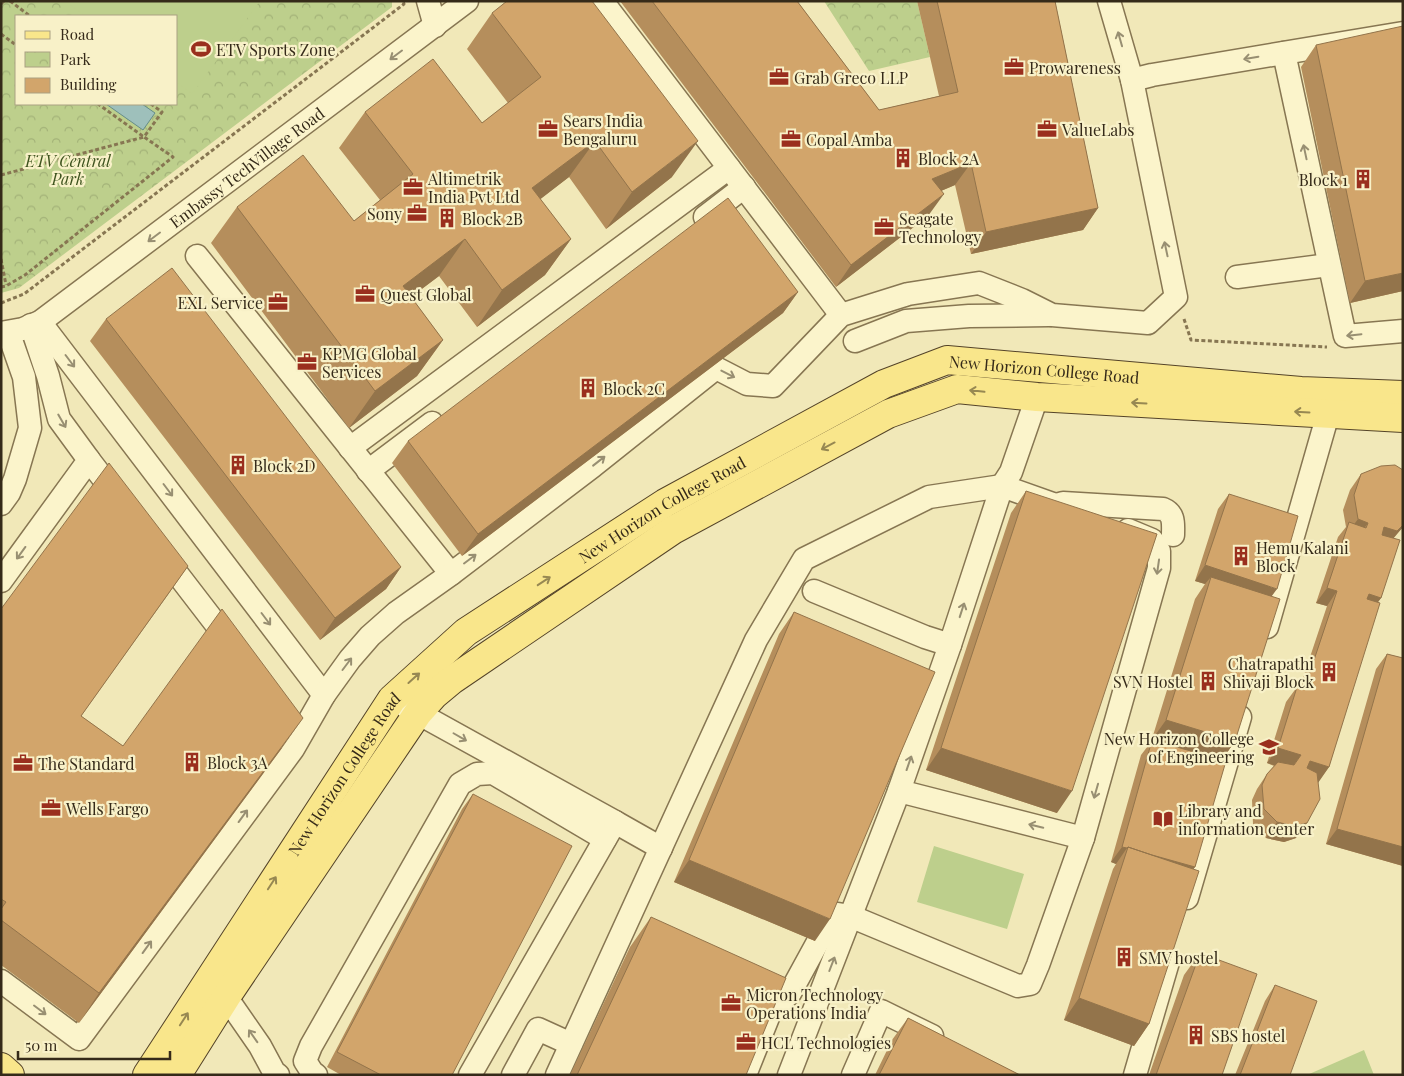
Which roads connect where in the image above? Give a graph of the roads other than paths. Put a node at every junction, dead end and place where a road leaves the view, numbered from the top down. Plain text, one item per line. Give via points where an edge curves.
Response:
1 (428, 1) edge
2 (467, 1) edge
3 (602, 1) edge
4 (1109, 1) edge
5 (434, 26) junction
6 (1403, 32) edge
7 (1284, 53) junction
8 (1132, 80) junction
9 (729, 168) junction
10 (744, 187) junction
11 (689, 228) edge
12 (197, 256) dead end
13 (1330, 265) junction
14 (1237, 276) dead end
15 (841, 315) junction
16 (1052, 315) junction
17 (1403, 330) edge
18 (18, 332) edge
19 (855, 341) dead end
20 (1403, 396) edge
21 (1037, 397) junction
22 (447, 412) edge
23 (1328, 414) junction
24 (1403, 418) edge
25 (350, 448) junction
26 (89, 460) junction
27 (368, 471) junction
28 (8, 475) edge
29 (1002, 486) junction
30 (1, 504) edge
31 (1056, 505) junction
32 (132, 515) edge
33 (1173, 535) dead end
34 (150, 538) edge
35 (799, 568) junction
36 (450, 574) junction
37 (1, 580) edge
38 (814, 591) dead end
39 (930, 623) dead end
40 (1262, 644) edge
41 (950, 645) junction
42 (247, 664) edge
43 (324, 695) junction
44 (392, 699) junction
45 (1245, 701) edge
46 (418, 713) junction
47 (899, 791) junction
48 (605, 831) junction
49 (1083, 838) junction
50 (661, 848) junction
51 (850, 916) junction
52 (1, 981) edge
53 (226, 997) junction
54 (571, 1044) junction
55 (951, 1045) edge
56 (542, 1048) dead end
57 (1, 1067) edge
58 (10, 1075) edge
59 (147, 1075) edge
60 (177, 1075) edge
61 (278, 1075) edge
62 (316, 1075) edge
63 (459, 1075) edge
64 (470, 1075) edge
65 (513, 1075) edge
66 (528, 1075) edge
67 (557, 1075) edge
68 (745, 1075) edge
69 (789, 1075) edge
70 (853, 1075) edge
71 (1135, 1075) edge

1 - 5 street
2 - 5 street, Embassy TechVillage Road
3 - 9 street
8 -> 4 street
5 -> 18 street, Embassy TechVillage Road
6 - 7 street
7 -> 8 street
13 -> 7 street
16 -> 8 street via 1148,323 1176,297
9 - 10 street
9 - 25 street
10 - 11 street
10 - 15 street
12 - 25 street
13 - 14 street
17 -> 13 street via 1345,336
15 - 16 street via 908,294 979,283
36 -> 15 street via 716,368 748,384 773,386
16 - 19 street via 906,321
18 -> 26 street via 48,376 59,419
18 - 28 street via 30,428
18 -> 43 street
44 -> 20 main road, New Horizon College Road via 466,632 665,503 884,384 947,360 1301,391
23 -> 21 main road, New Horizon College Road
21 - 29 street via 1011,472
21 -> 46 main road, New Horizon College Road via 957,389 888,414 673,530 452,680
22 - 27 street
23 - 24 main road, New Horizon College Road
23 - 40 street
25 - 27 street
26 - 32 street
26 -> 37 street
27 - 36 street
28 - 30 street via 9,493
29 - 31 street
29 - 35 street via 929,497 804,559
41 -> 29 street
31 - 33 street via 1163,509 1173,518
31 -> 49 street via 1152,540 1159,551 1159,568
34 - 42 street
35 - 39 street
35 - 50 street via 756,640
43 -> 36 street via 370,636
38 - 41 street
47 -> 41 street
52 -> 43 street via 79,1039 293,749 296,726
44 - 46 street
59 -> 44 main road, New Horizon College Road
45 - 71 street
46 -> 48 street via 476,746
46 - 53 main road, New Horizon College Road
49 -> 47 street
47 - 51 street
48 - 50 street
48 - 62 street via 493,773 477,774 460,784 310,1046 305,1061
48 - 63 street
48 - 64 street
49 - 51 street via 1030,984 1018,986
50 - 54 street
51 - 68 street via 838,914 831,918 790,993 769,1015
69 -> 51 street
53 - 60 main road, New Horizon College Road
61 -> 53 street
54 - 65 street via 538,1029
54 - 67 street
55 - 70 street via 881,1011
56 - 66 street
57 - 58 main road

